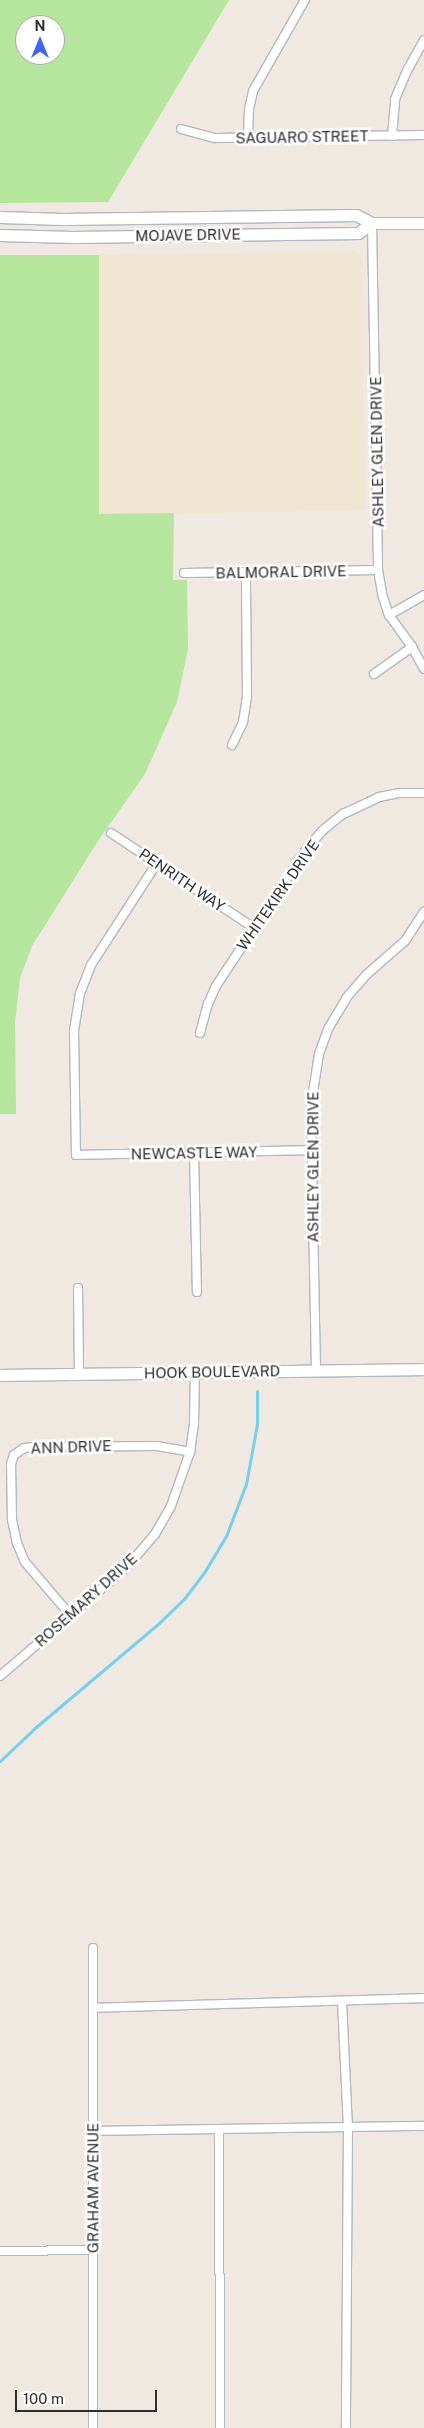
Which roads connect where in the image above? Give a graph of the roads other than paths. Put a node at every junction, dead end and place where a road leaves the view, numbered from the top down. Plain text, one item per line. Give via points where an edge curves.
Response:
1 (305, 0) edge
2 (424, 40) edge
3 (181, 129) dead end
4 (424, 135) edge
5 (392, 136) junction
6 (248, 137) junction
7 (0, 217) edge
8 (372, 223) junction
9 (424, 223) edge
10 (0, 234) edge
11 (378, 570) junction
12 (246, 572) junction
13 (184, 573) dead end
14 (424, 595) edge
15 (389, 615) junction
16 (412, 647) junction
17 (424, 669) edge
18 (374, 674) dead end
19 (232, 745) dead end
20 (424, 793) edge
21 (111, 833) dead end
22 (157, 863) junction
23 (424, 912) edge
24 (254, 928) junction
25 (200, 1033) dead end
26 (311, 1150) junction
27 (194, 1152) junction
28 (78, 1288) dead end
29 (197, 1292) dead end
30 (424, 1369) edge
31 (316, 1371) junction
32 (195, 1372) junction
33 (79, 1374) junction
34 (0, 1375) edge
35 (190, 1452) junction
36 (71, 1616) junction
37 (0, 1676) edge
38 (93, 1948) dead end
39 (424, 1998) edge
40 (342, 2001) junction
41 (93, 2008) junction
42 (424, 2126) edge
43 (348, 2128) junction
44 (219, 2129) junction
45 (93, 2131) junction
46 (93, 2250) junction
47 (0, 2251) edge
48 (93, 2428) edge
49 (220, 2428) edge
50 (346, 2428) edge

1 - 6 street via 253,91 248,109
2 - 5 street via 395,99
3 - 6 street, SAGUARO STREET via 215,138
4 - 5 street, SAGUARO STREET
5 - 6 street, SAGUARO STREET
7 - 8 main road, MOJAVE DRIVE via 356,215
8 - 9 main road, MOJAVE DRIVE
8 - 10 main road, MOJAVE DRIVE via 358,233 73,237
8 - 11 street, ASHLEY GLEN DRIVE
11 - 12 street, BALMORAL DRIVE
11 - 15 street, ASHLEY GLEN DRIVE via 382,597
12 - 13 street, BALMORAL DRIVE
12 - 19 street via 247,696 243,722
14 - 15 street
15 - 16 street, ASHLEY GLEN DRIVE
16 - 17 street, ASHLEY GLEN DRIVE
16 - 18 street
20 - 24 street, WHITEKIRK DRIVE via 379,797 343,814 308,848
21 - 22 street, PENRITH WAY
22 - 24 street, PENRITH WAY
22 - 27 street, NEWCASTLE WAY via 91,965 80,993 74,1030 76,1155
23 - 26 street, ASHLEY GLEN DRIVE via 405,941 366,975 347,997 328,1029 313,1083
24 - 25 street, WHITEKIRK DRIVE via 216,986
26 - 27 street, NEWCASTLE WAY
26 - 31 street, ASHLEY GLEN DRIVE
27 - 29 street
28 - 33 street
30 - 31 main road, HOOK BOULEVARD
31 - 32 main road, HOOK BOULEVARD
32 - 33 main road, HOOK BOULEVARD
32 - 35 street, ROSEMARY DRIVE
33 - 34 main road, HOOK BOULEVARD
35 - 36 street, ROSEMARY DRIVE via 171,1506 155,1534 126,1568
35 - 36 street, ANN DRIVE via 157,1446 54,1447 24,1448 14,1455 11,1464 12,1519 17,1543 25,1562
36 - 37 street, ROSEMARY DRIVE
38 - 41 street, GRAHAM AVENUE
39 - 40 street
40 - 41 street
40 - 43 street
41 - 45 street, GRAHAM AVENUE
42 - 43 street
43 - 44 street
43 - 50 street
44 - 45 street
44 - 49 street
45 - 46 street, GRAHAM AVENUE
46 - 47 street
46 - 48 street, GRAHAM AVENUE

